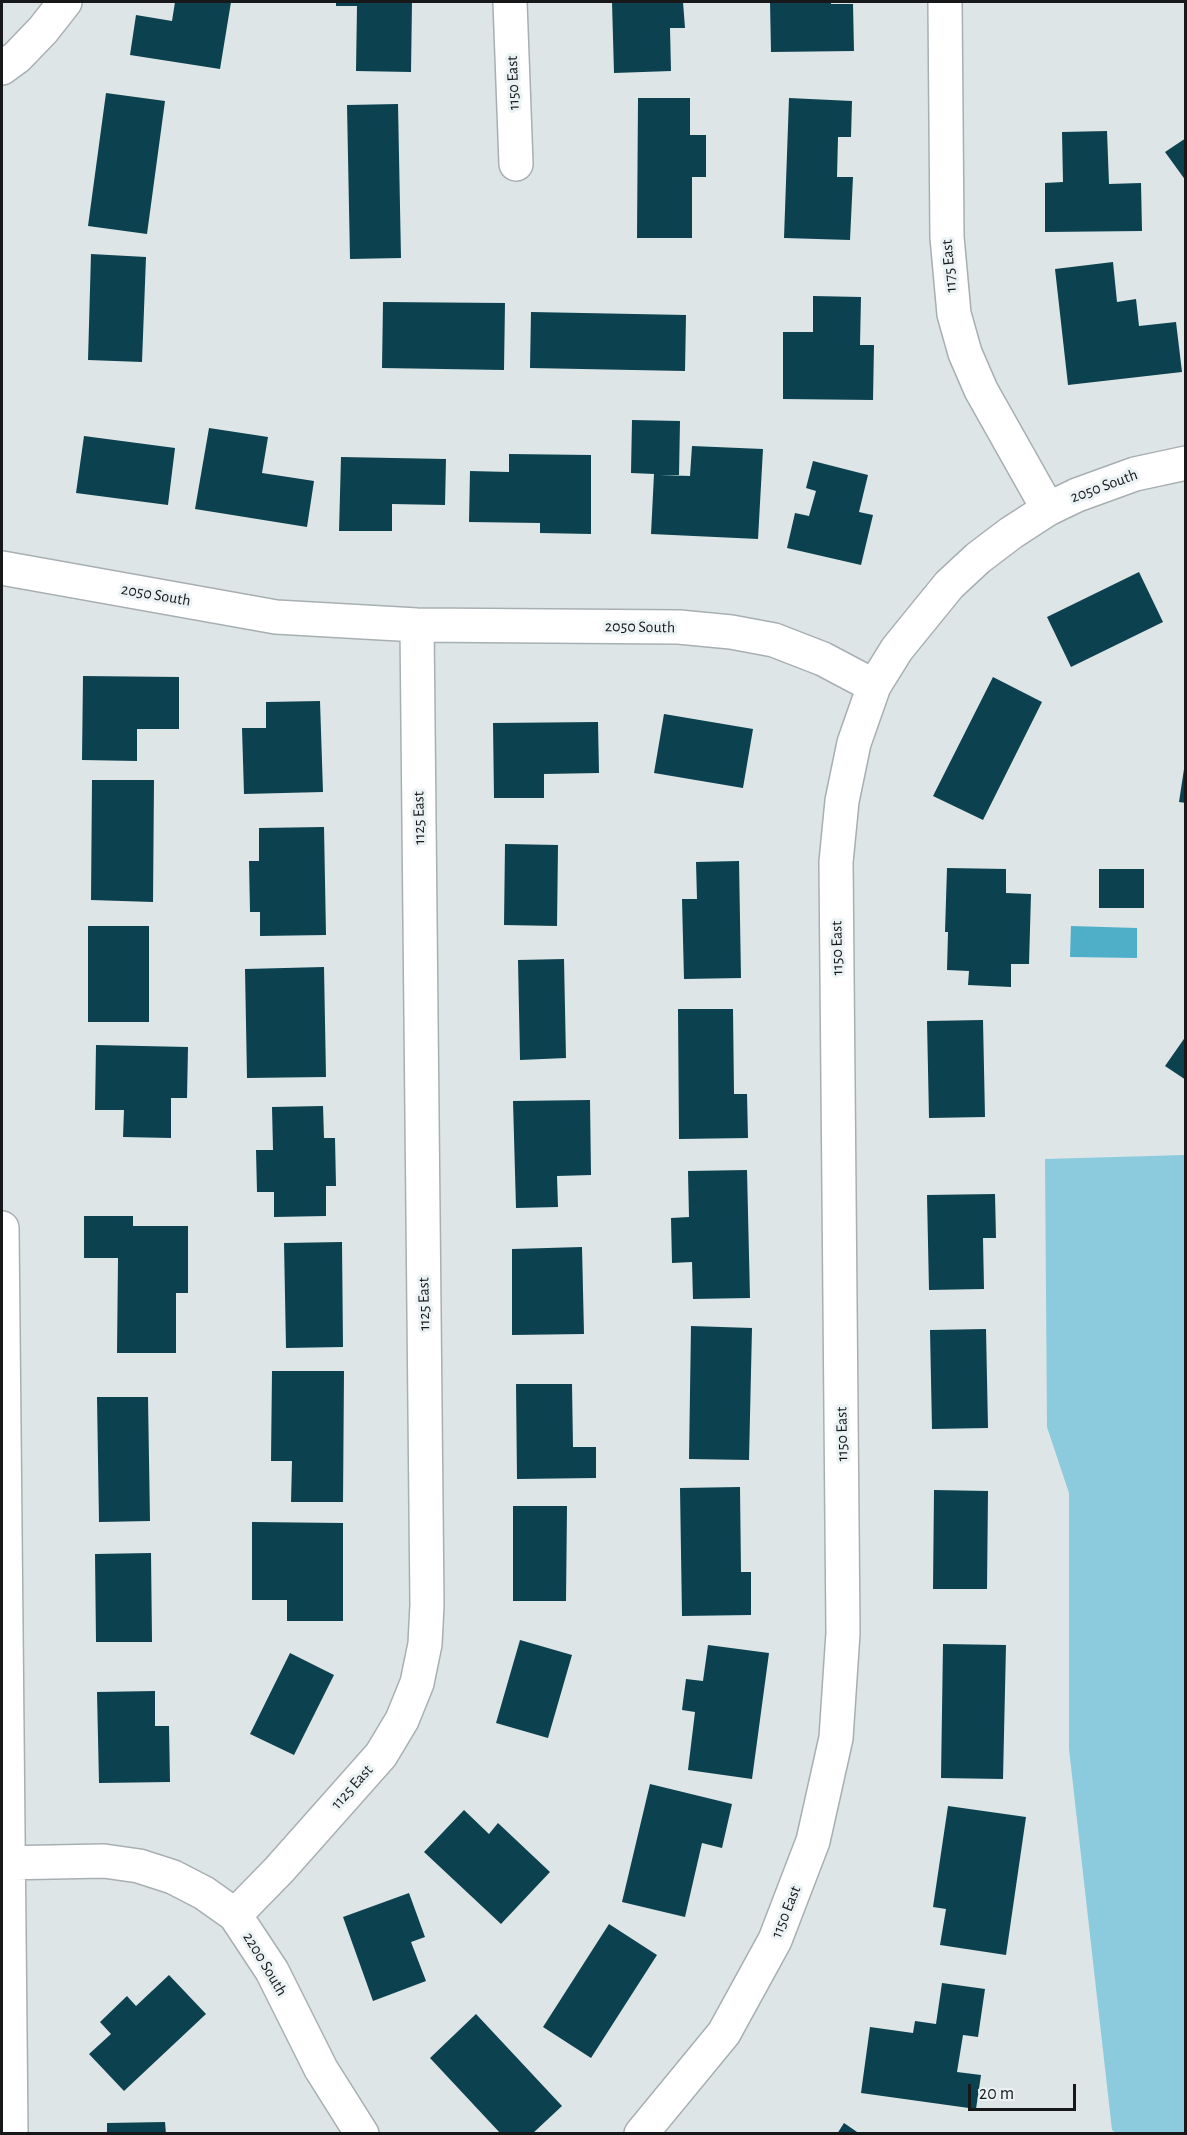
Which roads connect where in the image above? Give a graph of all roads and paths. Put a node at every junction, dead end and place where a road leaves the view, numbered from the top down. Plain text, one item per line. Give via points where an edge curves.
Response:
1 (65, 2) edge
2 (510, 2) edge
3 (945, 2) edge
4 (2, 68) edge
5 (516, 164) dead end
6 (1185, 464) edge
7 (1048, 509) junction
8 (2, 568) edge
9 (417, 625) junction
10 (874, 686) junction
11 (2, 1228) edge
12 (5, 1863) edge
13 (234, 1916) junction
14 (11, 2133) edge
15 (362, 2133) edge
16 (641, 2133) edge

1 - 4 street via 43,30
2 - 5 street, 1150 East
3 - 7 street, 1175 East via 946,237 954,314 981,390
6 - 7 street, 2050 South via 1106,483
7 - 10 street, 2050 South via 1002,539 949,585 897,649
8 - 9 street, 2050 South via 276,617
9 - 10 street, 2050 South via 679,627 731,632 774,640 823,659
9 - 13 street, 1125 East via 425,1644 406,1711 381,1755
10 - 16 street, 1150 East via 854,743 842,801 836,862 843,1633 836,1738 813,1841 775,1940 724,2033
11 - 12 street
12 - 13 street, 2200 South via 104,1861 139,1866 194,1888
12 - 14 street
13 - 15 street, 2200 South via 272,1971 321,2069

